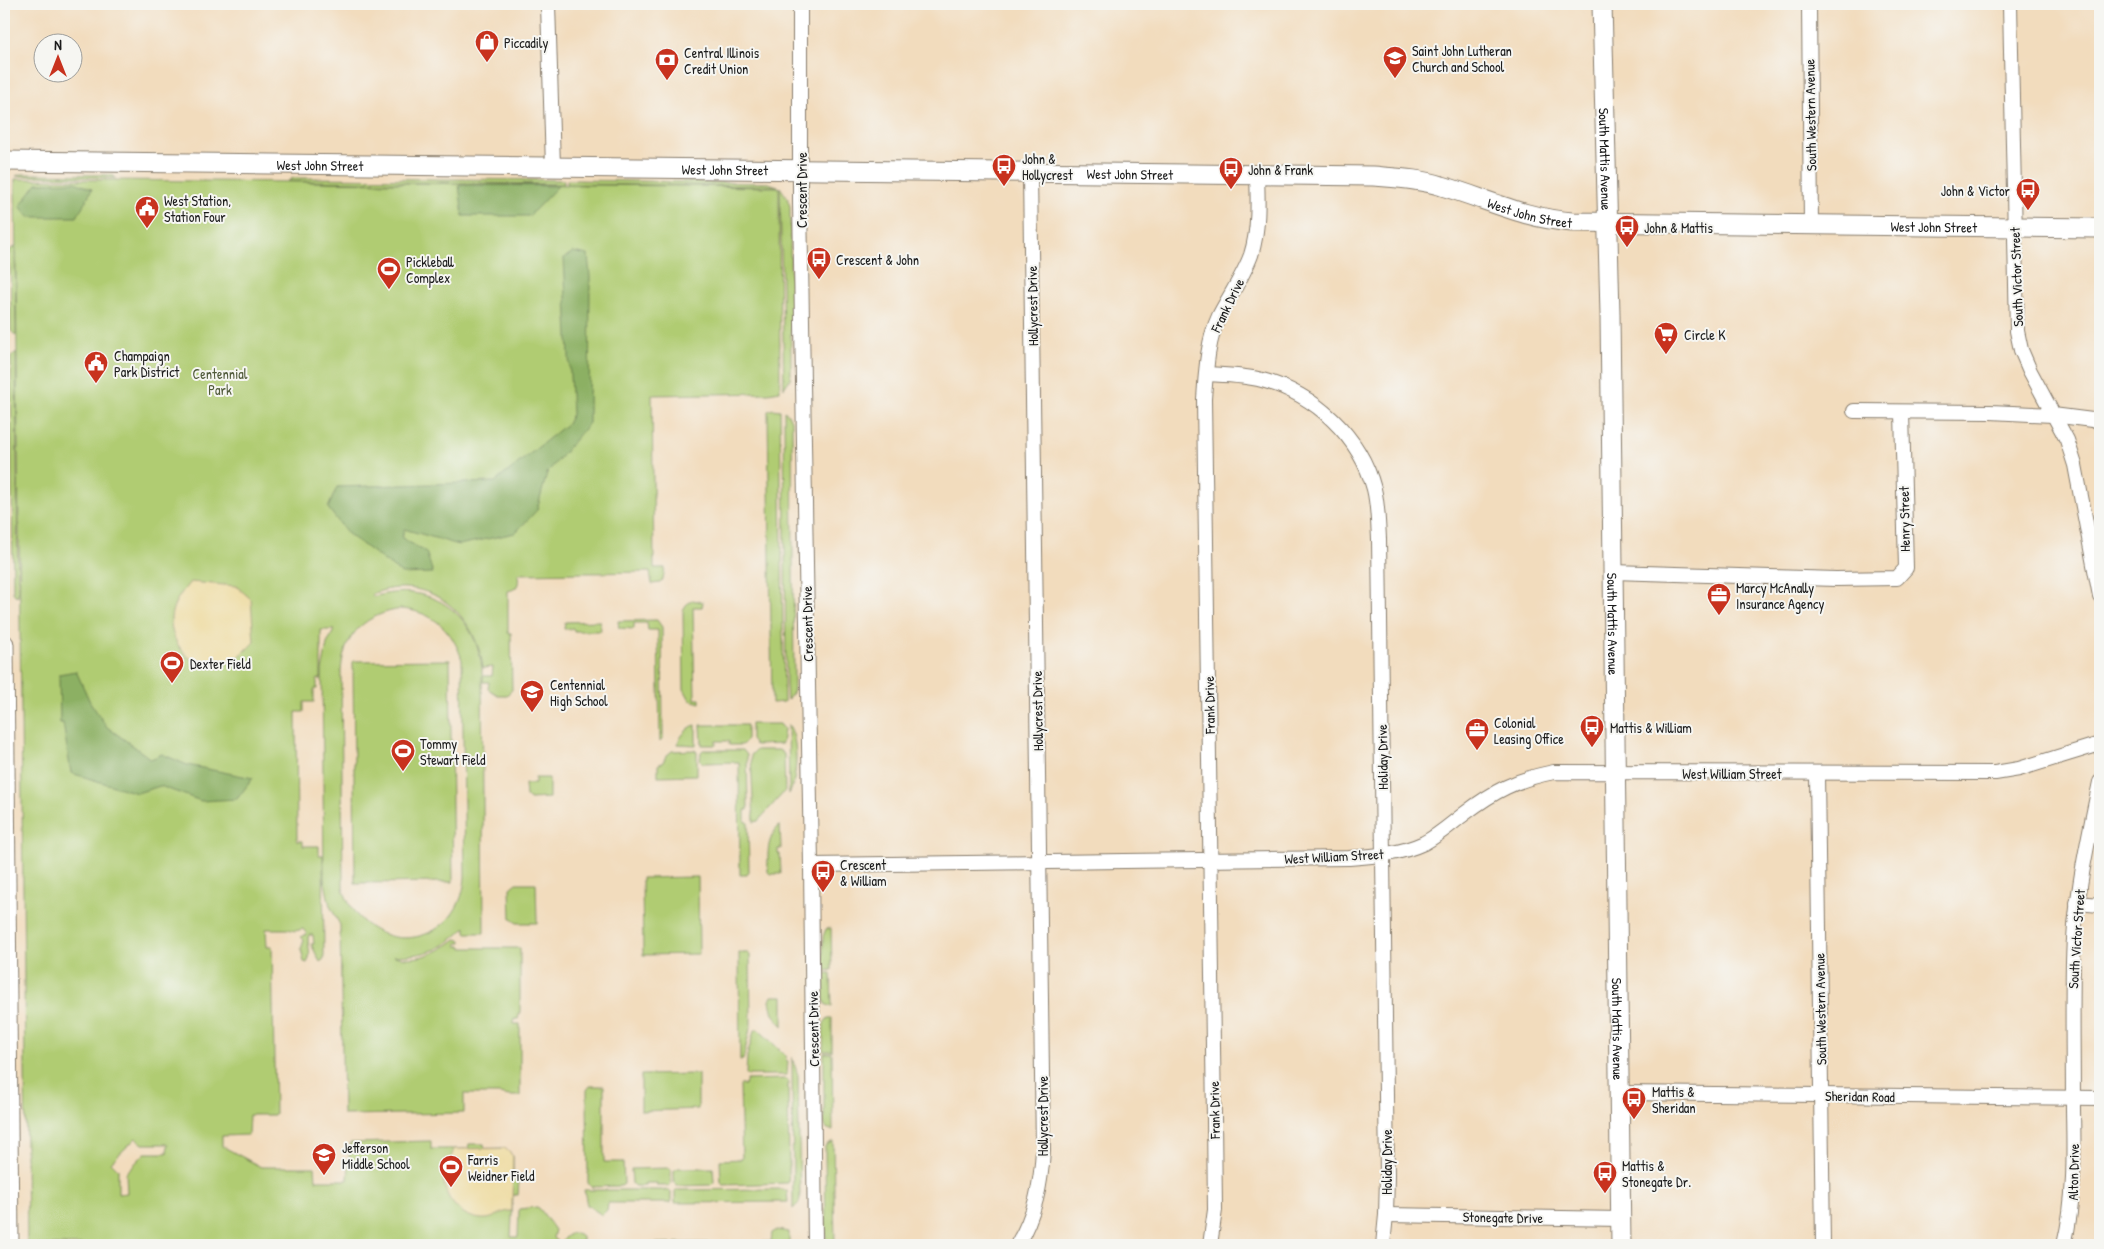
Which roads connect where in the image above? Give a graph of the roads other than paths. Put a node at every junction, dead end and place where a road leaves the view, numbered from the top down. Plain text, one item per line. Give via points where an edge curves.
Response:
1 (548, 4) edge
2 (800, 4) edge
3 (1602, 4) edge
4 (1808, 4) edge
5 (2010, 4) edge
6 (4, 161) edge
7 (552, 167) junction
8 (801, 170) junction
9 (1030, 173) junction
10 (1257, 175) junction
11 (1608, 223) junction
12 (1811, 226) junction
13 (2014, 226) junction
14 (2100, 228) edge
15 (1206, 374) junction
16 (1854, 411) dead end
17 (1902, 412) junction
18 (2053, 415) junction
19 (2100, 421) edge
20 (1613, 572) junction
21 (2100, 596) edge
22 (4, 644) edge
23 (2100, 744) edge
24 (1615, 773) junction
25 (1817, 773) junction
26 (2100, 782) edge
27 (1383, 856) junction
28 (5, 858) edge
29 (1211, 860) junction
30 (1038, 862) junction
31 (811, 864) junction
32 (2077, 902) junction
33 (2100, 906) edge
34 (6, 1060) edge
35 (1619, 1093) junction
36 (1821, 1095) junction
37 (2073, 1098) junction
38 (2100, 1098) edge
39 (1386, 1215) junction
40 (1620, 1219) junction
41 (7, 1238) edge
42 (815, 1245) edge
43 (1017, 1245) edge
44 (1210, 1245) edge
45 (1383, 1245) edge
46 (1621, 1245) edge
47 (1823, 1245) edge
48 (2064, 1245) edge

1 - 7 street
2 - 8 street, Crescent Drive
3 - 11 street, South Mattis Avenue
4 - 12 street, South Western Avenue
5 - 13 street, South Victor Street
6 - 7 street, West John Street
7 - 8 street, West John Street
8 - 9 street, West John Street
8 - 31 street, Crescent Drive
9 - 10 street, West John Street
9 - 30 street, Hollycrest Drive
10 - 11 street, West John Street via 1409,179 1439,185 1545,219
10 - 15 street, Frank Drive via 1257,212 1251,254 1219,316
11 - 12 street, West John Street
11 - 20 street, South Mattis Avenue
12 - 13 street, West John Street
13 - 14 street, West John Street
13 - 18 street, South Victor Street via 2017,331 2021,350
15 - 27 street, Holiday Drive via 1260,379 1298,393 1330,416 1366,465 1374,489 1379,539
15 - 29 street, Frank Drive
16 - 17 street
17 - 18 street
17 - 20 street, Henry Street via 1906,568 1897,578
18 - 19 street
18 - 21 street, South Victor Street via 2067,440 2075,465
20 - 24 street, South Mattis Avenue
22 - 28 street
23 - 25 street, West William Street via 2019,769 1995,773
24 - 25 street, West William Street
24 - 27 street, West William Street via 1554,772 1514,782 1497,790 1424,843
24 - 35 street, South Mattis Avenue
25 - 36 street, South Western Avenue
26 - 32 street, South Victor Street
27 - 29 street, West William Street
27 - 39 street, Holiday Drive
28 - 34 street
29 - 30 street, West William Street
29 - 44 street, Frank Drive via 1215,1210
30 - 31 street, West William Street
30 - 43 street, Hollycrest Drive via 1043,1150 1038,1197
31 - 42 street, Crescent Drive
32 - 33 street
32 - 37 street, South Victor Street via 2073,960
34 - 41 street
35 - 36 street, Sheridan Road
35 - 40 street, South Mattis Avenue
36 - 37 street, Sheridan Road
36 - 47 street, South Western Avenue
37 - 38 street, Sheridan Road
37 - 48 street, Alton Drive via 2072,1201
39 - 40 street, Stonegate Drive
39 - 45 street, Holiday Drive
40 - 46 street, South Mattis Avenue

